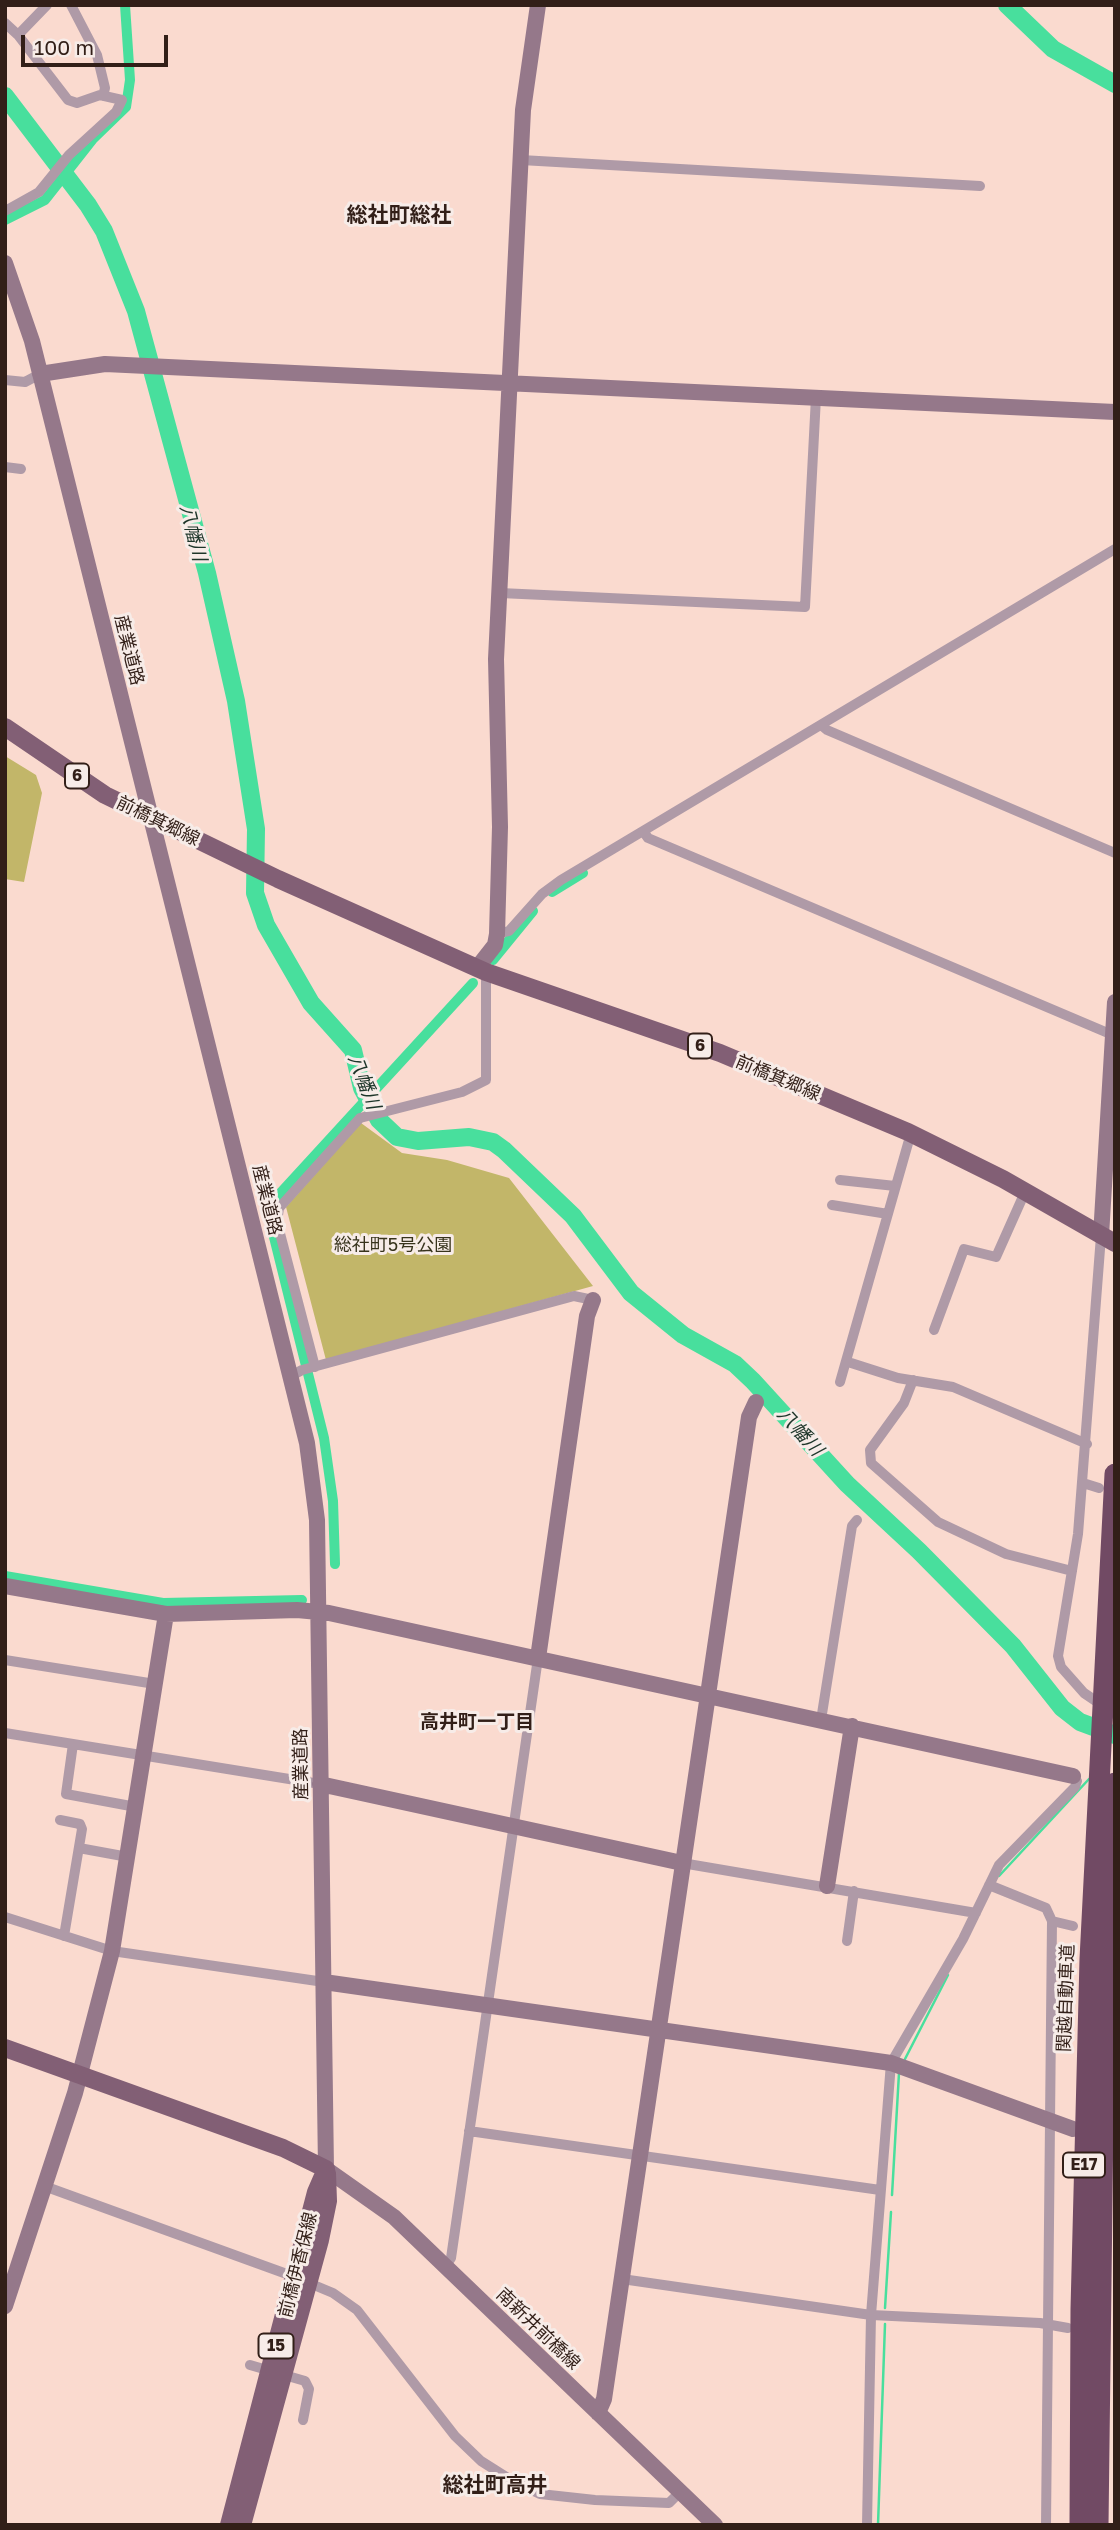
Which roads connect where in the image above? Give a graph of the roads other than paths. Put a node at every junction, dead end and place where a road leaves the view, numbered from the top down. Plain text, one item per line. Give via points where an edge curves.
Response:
1 (47, 5) edge
2 (71, 5) edge
3 (538, 5) edge
4 (5, 23) edge
5 (18, 35) junction
6 (103, 96) junction
7 (521, 160) junction
8 (980, 186) dead end
9 (5, 211) edge
10 (5, 263) edge
11 (40, 374) junction
12 (5, 380) edge
13 (509, 382) junction
14 (816, 397) junction
15 (1115, 412) edge
16 (5, 467) edge
17 (21, 469) dead end
18 (1115, 549) edge
19 (500, 593) junction
20 (821, 724) junction
21 (5, 727) edge
22 (152, 820) junction
23 (643, 831) junction
24 (1115, 853) edge
25 (497, 934) junction
26 (481, 970) junction
27 (1115, 1002) edge
28 (1113, 1036) edge
29 (911, 1133) junction
30 (839, 1180) dead end
31 (895, 1186) junction
32 (1025, 1192) junction
33 (832, 1205) dead end
34 (888, 1214) junction
35 (1108, 1239) edge
36 (593, 1300) joint
37 (934, 1330) dead end
38 (848, 1363) junction
39 (315, 1367) junction
40 (291, 1376) junction
41 (913, 1380) junction
42 (840, 1382) dead end
43 (756, 1402) dead end
44 (1087, 1444) junction
45 (1107, 1481) edge
46 (1083, 1483) junction
47 (857, 1520) dead end
48 (1072, 1570) junction
49 (5, 1586) edge
50 (318, 1611) junction
51 (166, 1614) junction
52 (538, 1658) junction
53 (5, 1660) edge
54 (155, 1684) junction
55 (707, 1695) junction
56 (1115, 1714) edge
57 (821, 1720) junction
58 (852, 1726) junction
59 (5, 1733) edge
60 (73, 1744) junction
61 (144, 1755) junction
62 (1073, 1776) joint
63 (1115, 1783) edge
64 (320, 1784) junction
65 (136, 1807) junction
66 (60, 1820) dead end
67 (514, 1826) junction
68 (79, 1848) junction
69 (128, 1857) junction
70 (682, 1863) junction
71 (989, 1885) junction
72 (827, 1886) junction
73 (854, 1891) junction
74 (976, 1913) junction
75 (5, 1917) edge
76 (1052, 1921) junction
77 (1073, 1926) dead end
78 (64, 1936) junction
79 (847, 1941) dead end
80 (112, 1951) junction
81 (324, 1982) junction
82 (487, 2005) junction
83 (658, 2031) junction
84 (5, 2048) edge
85 (891, 2063) junction
86 (80, 2076) junction
87 (1051, 2120) junction
88 (1073, 2129) dead end
89 (469, 2131) junction
90 (639, 2155) junction
91 (326, 2169) junction
92 (44, 2186) junction
93 (880, 2190) junction
94 (445, 2266) junction
95 (622, 2279) junction
96 (302, 2280) junction
97 (5, 2306) edge
98 (871, 2315) junction
99 (1047, 2324) junction
100 (1068, 2328) dead end
101 (250, 2365) dead end
102 (278, 2372) junction
103 (598, 2413) junction
104 (303, 2420) dead end
105 (680, 2492) junction
106 (229, 2525) edge
107 (242, 2525) edge
108 (715, 2525) edge
109 (867, 2525) edge
110 (1046, 2525) edge
111 (1080, 2525) edge
112 (1098, 2525) edge

1 - 5 street
2 - 6 street via 97,55
3 - 7 street via 527,66
4 - 5 street
5 - 6 street via 71,102
6 - 9 street via 122,100 116,112 29,200
7 - 8 street
7 - 13 street
10 - 11 street, 産業道路
11 - 12 street via 25,382
11 - 13 street via 92,365 134,365
11 - 22 street, 産業道路
13 - 14 street
13 - 19 street
14 - 15 street
14 - 19 street via 806,607
16 - 17 street
18 - 20 street
19 - 25 street
20 - 23 street
20 - 24 street
21 - 22 main road, 前橋箕郷線 / 6 via 105,795
22 - 26 main road, 前橋箕郷線 / 6
22 - 40 street, 産業道路
23 - 25 street via 552,886 509,931
23 - 28 street via 648,838
25 - 26 street
26 - 29 main road, 前橋箕郷線 / 6 via 699,1045
26 - 39 street via 486,1080 462,1092 366,1115 277,1213
27 - 28 street
28 - 35 street
29 - 31 street
29 - 32 main road, 前橋箕郷線 / 6
30 - 31 street
31 - 34 street
32 - 35 main road, 前橋箕郷線 / 6
32 - 37 street via 996,1257 964,1249
33 - 34 street
34 - 38 street
35 - 44 street
36 - 39 street via 574,1296
36 - 52 street via 587,1316
38 - 41 street
38 - 42 street
39 - 40 street
40 - 50 street, 産業道路 via 307,1443 317,1520
41 - 44 street via 961,1390
41 - 48 street via 904,1404 870,1450 871,1463 938,1522 1006,1554
43 - 55 street via 749,1417
44 - 46 street
45 - 46 street
45 - 111 highway, 関越自動車道 / E17 via 1081,2281
46 - 48 street
47 - 57 street via 852,1526
48 - 56 street via 1059,1662 1092,1701
49 - 51 street
50 - 51 street
50 - 52 street
50 - 64 street, 産業道路
51 - 54 street
52 - 55 street
52 - 67 street
53 - 54 street
54 - 61 street
55 - 57 street
55 - 70 street
57 - 58 street
58 - 62 street
58 - 72 street
59 - 60 street
60 - 61 street
60 - 65 street via 66,1794
61 - 64 street
61 - 65 street
62 - 71 street via 1075,1787 999,1865
63 - 112 highway, E17 via 1103,2119
64 - 67 street
64 - 81 street, 産業道路
65 - 69 street
66 - 68 street via 80,1824
67 - 70 street
67 - 82 street
68 - 69 street
68 - 78 street
69 - 80 street
70 - 72 street
70 - 83 street
71 - 74 street
71 - 76 street via 1046,1908
72 - 73 street
73 - 74 street
73 - 79 street
74 - 85 street
75 - 78 street
76 - 77 street
76 - 87 street
78 - 80 street
80 - 81 street
80 - 86 street
81 - 82 street
81 - 91 street, 産業道路
82 - 83 street
82 - 89 street
83 - 85 street
83 - 90 street
84 - 86 main road
85 - 87 street
85 - 93 street
86 - 91 main road via 283,2148
86 - 92 street
87 - 88 street
87 - 99 street
89 - 90 street
89 - 94 street via 451,2258
90 - 93 street
90 - 95 street
91 - 94 street, 南新井前橋線 via 382,2207
91 - 96 main road, 前橋伊香保線 / 15 via 316,2192
92 - 96 street
92 - 97 street
93 - 98 street
94 - 103 street, 南新井前橋線
95 - 98 street
95 - 103 street
96 - 102 main road, 前橋伊香保線 / 15
96 - 105 street via 357,2310 452,2432 481,2461 511,2480 540,2494 595,2500 669,2503
98 - 99 street
98 - 109 street
99 - 100 street
99 - 110 street
101 - 102 street
102 - 104 street via 308,2385
102 - 106 main road, 前橋伊香保線 / 15
102 - 107 main road, 前橋伊香保線 / 15
103 - 105 street, 南新井前橋線
105 - 108 street, 南新井前橋線

